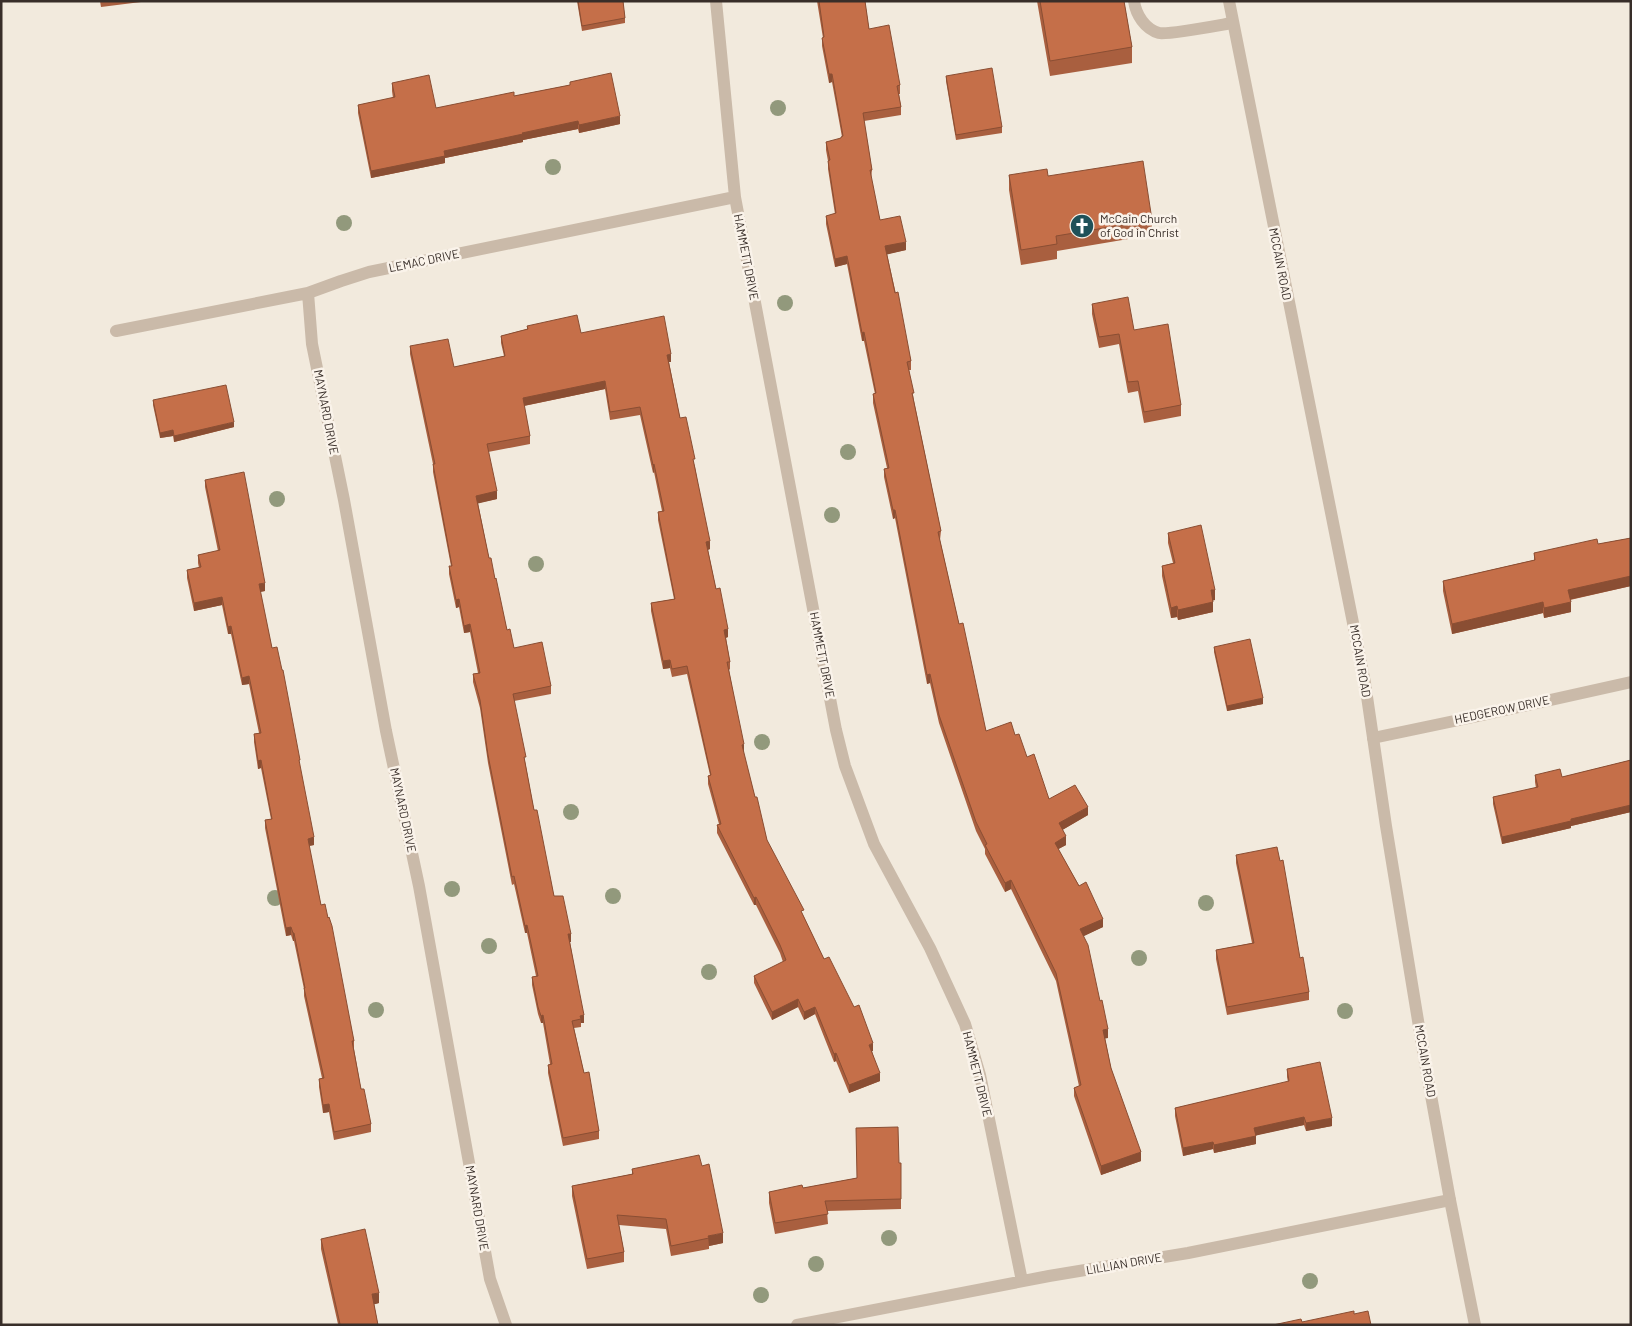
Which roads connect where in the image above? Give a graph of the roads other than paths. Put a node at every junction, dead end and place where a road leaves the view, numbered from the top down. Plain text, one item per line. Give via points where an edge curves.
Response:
1 (716, 1) edge
2 (1134, 1) edge
3 (1228, 1) edge
4 (1232, 23) junction
5 (735, 197) junction
6 (308, 294) junction
7 (116, 331) dead end
8 (1631, 682) edge
9 (1373, 738) junction
10 (1450, 1200) junction
11 (1022, 1282) junction
12 (506, 1325) edge
13 (797, 1325) edge
14 (1475, 1325) edge

1 - 5 street, HAMMETT DRIVE
2 - 4 street via 1140,19 1161,33
3 - 4 street, MCCAIN ROAD
4 - 9 street, MCCAIN ROAD via 1362,664
5 - 6 street, LEMAC DRIVE via 369,272
5 - 11 street, HAMMETT DRIVE via 846,766 874,844 930,948 965,1024 980,1075
6 - 7 street, LEMAC DRIVE
6 - 12 street, MAYNARD DRIVE via 312,344 419,886 490,1279
8 - 9 street, HEDGEROW DRIVE
9 - 10 street, MCCAIN ROAD
10 - 11 street, LILLIAN DRIVE
10 - 14 street, MCCAIN ROAD
11 - 13 street, LILLIAN DRIVE

